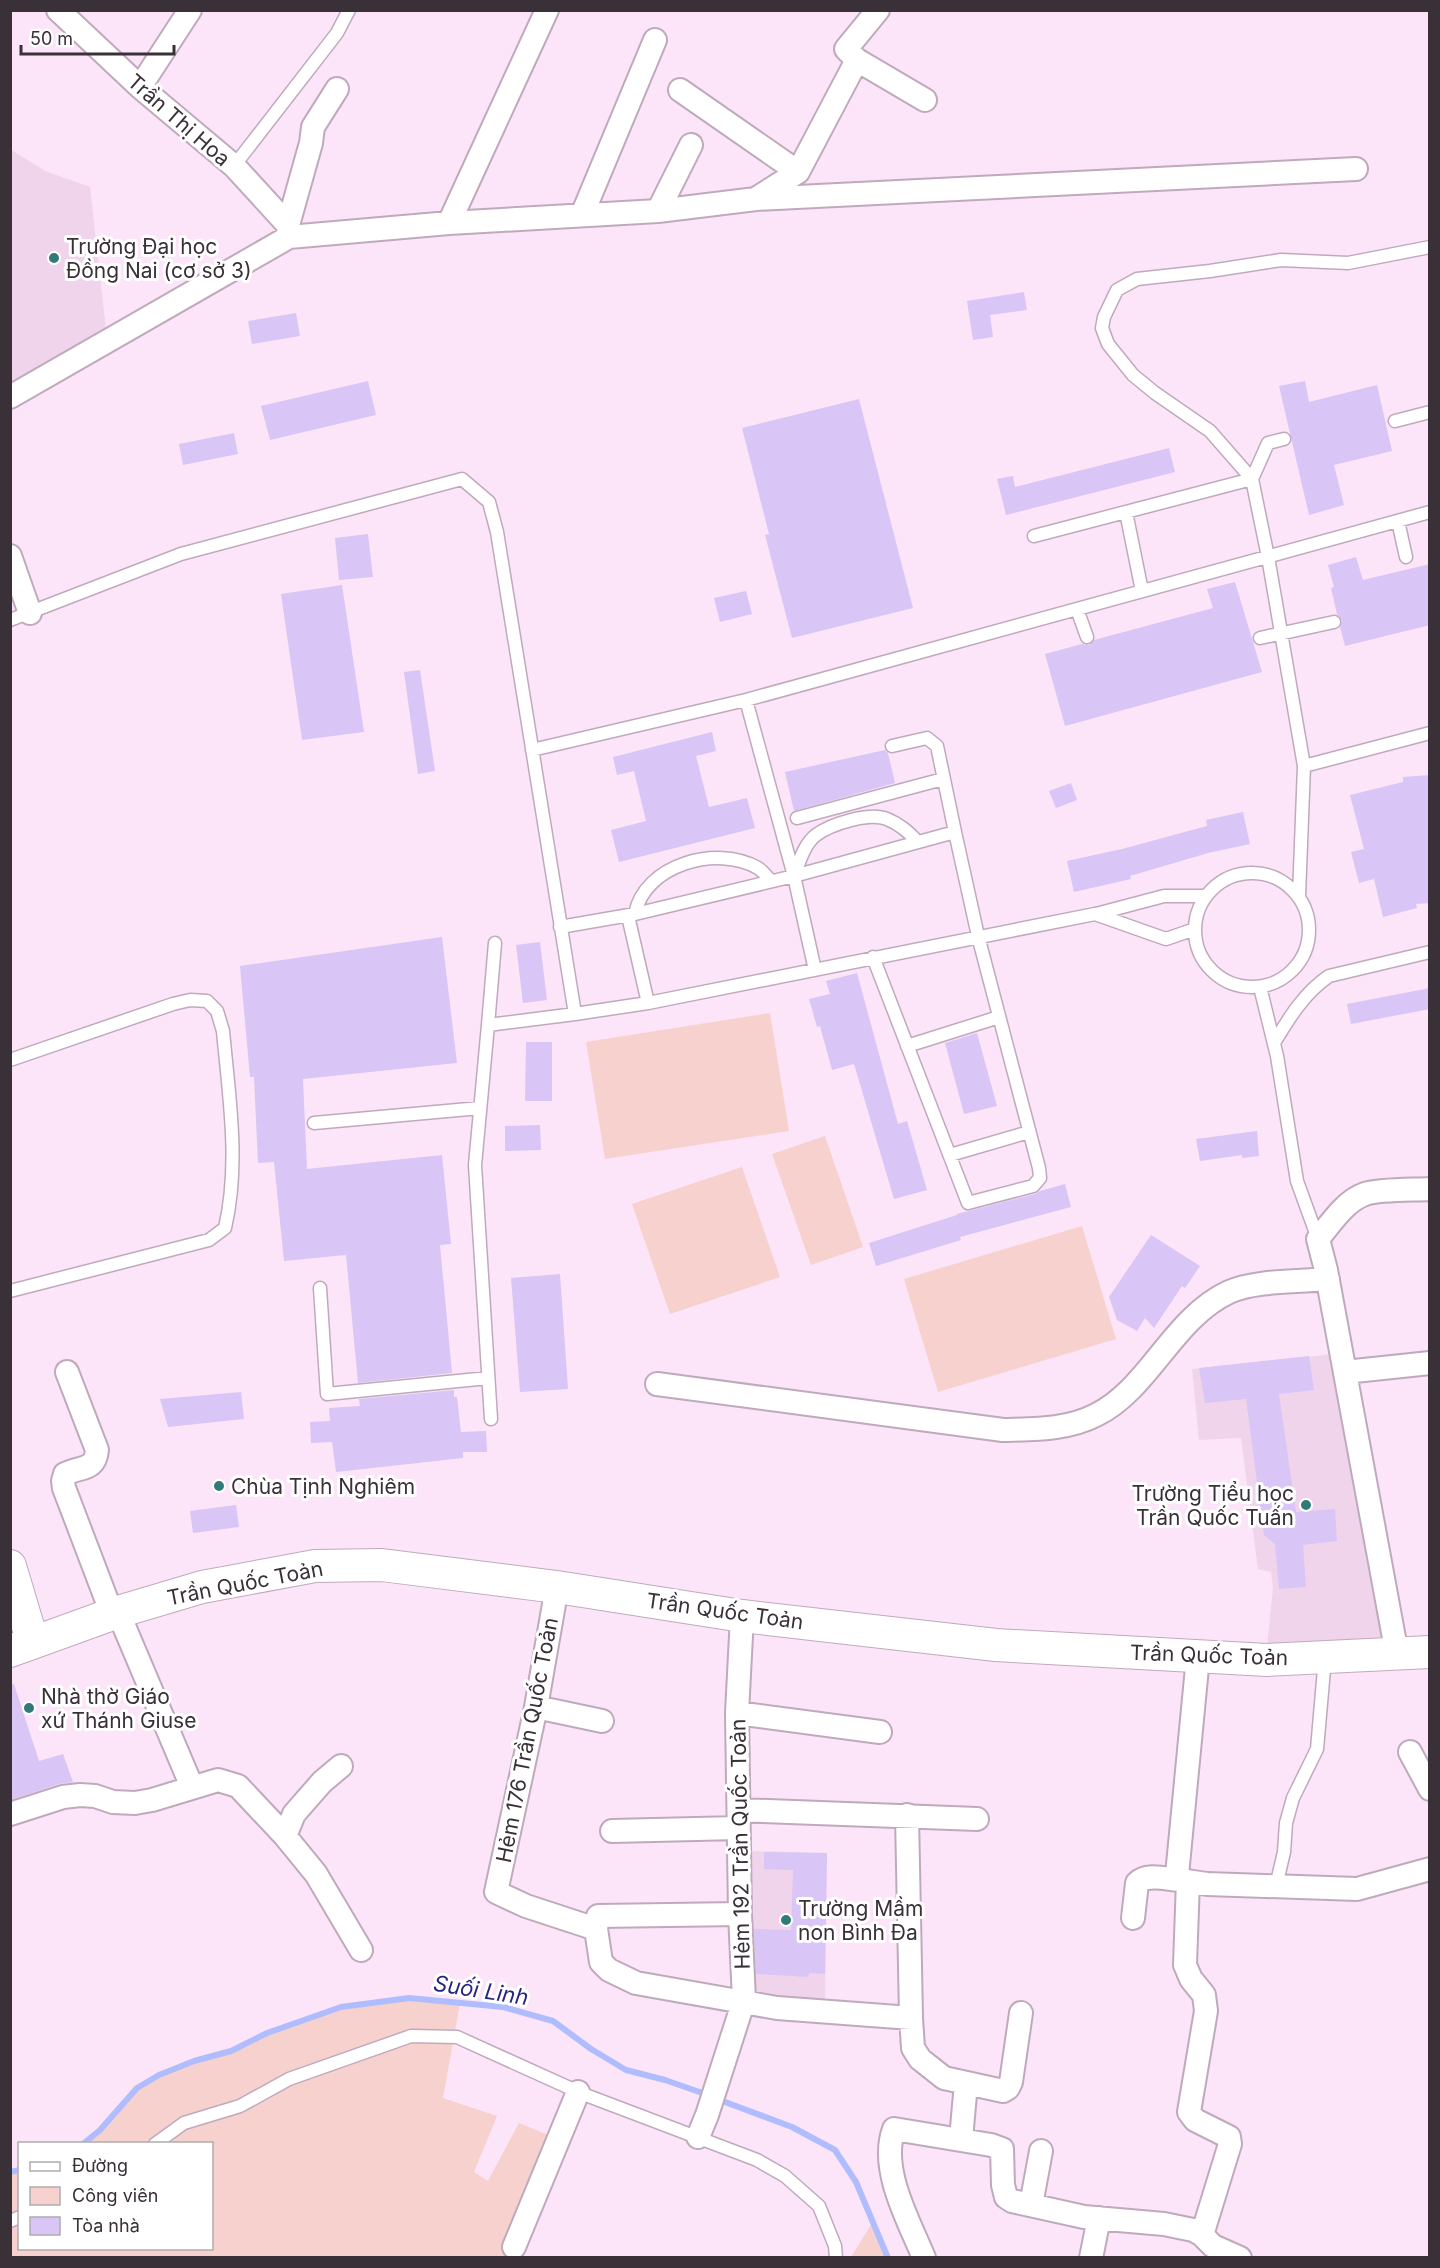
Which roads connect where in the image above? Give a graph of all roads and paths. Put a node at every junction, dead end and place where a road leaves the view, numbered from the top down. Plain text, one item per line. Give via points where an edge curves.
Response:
1 (58, 10) edge
2 (190, 10) edge
3 (349, 10) edge
4 (547, 10) edge
5 (878, 10) edge
6 (655, 40) dead end
7 (856, 60) junction
8 (140, 87) junction
9 (337, 89) dead end
10 (680, 90) dead end
11 (925, 100) dead end
12 (691, 145) dead end
13 (234, 166) junction
14 (1356, 170) dead end
15 (798, 172) junction
16 (756, 199) junction
17 (658, 211) junction
18 (582, 215) junction
19 (449, 224) junction
20 (288, 231) junction
21 (1430, 247) edge
22 (10, 397) edge
23 (1430, 412) edge
24 (1395, 421) dead end
25 (1284, 439) dead end
26 (1252, 479) junction
27 (1126, 512) junction
28 (1430, 512) edge
29 (1398, 520) junction
30 (1034, 536) dead end
31 (10, 556) edge
32 (1268, 557) junction
33 (1406, 557) dead end
34 (1142, 591) junction
35 (1077, 609) junction
36 (20, 616) edge
37 (1334, 622) dead end
38 (1281, 634) junction
39 (1087, 637) dead end
40 (1260, 638) dead end
41 (746, 700) junction
42 (1430, 733) edge
43 (892, 746) dead end
44 (532, 750) junction
45 (1304, 766) junction
46 (944, 779) junction
47 (797, 818) dead end
48 (955, 832) junction
49 (917, 841) junction
50 (794, 876) junction
51 (771, 881) junction
52 (1206, 896) junction
53 (1299, 896) junction
54 (1095, 914) junction
55 (631, 915) junction
56 (560, 927) junction
57 (1195, 929) junction
58 (978, 936) junction
59 (495, 943) dead end
60 (1430, 952) edge
61 (873, 957) junction
62 (815, 970) junction
63 (1260, 987) junction
64 (648, 1003) junction
65 (575, 1014) junction
66 (999, 1017) junction
67 (488, 1025) junction
68 (1274, 1043) junction
69 (907, 1046) junction
70 (10, 1060) edge
71 (480, 1108) junction
72 (314, 1124) dead end
73 (1029, 1131) junction
74 (950, 1155) junction
75 (1430, 1189) edge
76 (1318, 1239) junction
77 (1328, 1279) junction
78 (320, 1288) dead end
79 (10, 1291) edge
80 (1430, 1363) edge
81 (67, 1372) dead end
82 (1345, 1372) junction
83 (488, 1378) junction
84 (657, 1384) dead end
85 (491, 1419) dead end
86 (10, 1566) edge
87 (557, 1587) junction
88 (115, 1613) junction
89 (742, 1616) junction
90 (22, 1647) edge
91 (1430, 1652) edge
92 (1397, 1654) junction
93 (1198, 1657) junction
94 (1325, 1657) junction
95 (536, 1707) junction
96 (737, 1713) junction
97 (602, 1721) dead end
98 (880, 1732) dead end
99 (1410, 1752) dead end
100 (340, 1766) dead end
101 (192, 1787) junction
102 (1430, 1789) edge
103 (10, 1814) edge
104 (906, 1815) junction
105 (739, 1819) junction
106 (977, 1819) dead end
107 (612, 1831) dead end
108 (285, 1836) junction
109 (1430, 1869) edge
110 (1184, 1881) junction
111 (1276, 1886) junction
112 (740, 1914) junction
113 (1133, 1918) dead end
114 (596, 1929) junction
115 (361, 1950) dead end
116 (744, 2001) junction
117 (1021, 2013) dead end
118 (911, 2019) junction
119 (966, 2083) junction
120 (578, 2092) junction
121 (698, 2137) junction
122 (961, 2139) junction
123 (158, 2142) edge
124 (1041, 2151) dead end
125 (1031, 2205) junction
126 (1099, 2218) junction
127 (1202, 2235) junction
128 (514, 2247) dead end
129 (836, 2258) edge
130 (924, 2258) edge
131 (1091, 2258) edge
132 (1240, 2258) edge

1 - 8 street, Trần Thị Hoa
2 - 8 street
3 - 13 lane via 337,33
4 - 19 street
5 - 7 street via 846,49
6 - 18 street
7 - 11 street
7 - 15 street
8 - 13 street, Trần Thị Hoa
9 - 20 street via 313,127
10 - 15 street
12 - 17 street
13 - 20 street, Trần Thị Hoa
14 - 16 street
15 - 16 street
16 - 17 street
17 - 18 street
18 - 19 street
19 - 20 street
20 - 22 street
21 - 26 lane via 1348,263 1281,260 1137,279 1117,290 1102,328 1108,344 1133,375 1210,431
23 - 24 lane
25 - 26 lane via 1268,443
26 - 27 lane
26 - 32 lane
27 - 30 lane
27 - 34 lane
28 - 29 lane
29 - 32 lane
29 - 33 lane
31 - 36 street
32 - 34 lane
32 - 38 lane
34 - 35 lane
35 - 39 lane
35 - 41 lane
36 - 44 lane via 181,554 462,480 489,502 497,532
37 - 38 lane
38 - 40 lane
38 - 45 lane
41 - 44 lane
41 - 50 lane
42 - 45 lane
43 - 46 lane via 919,738 933,741 938,746
44 - 56 lane
45 - 53 lane
46 - 47 lane
46 - 48 lane
48 - 49 lane
48 - 58 lane
49 - 50 lane
49 - 50 lane via 904,827 885,818 861,818 836,825 814,836
50 - 51 lane
50 - 62 lane
51 - 55 lane
51 - 55 lane via 759,868 741,862 692,861 670,868 648,885
52 - 53 lane via 1235,876 1252,873 1270,876
52 - 54 lane via 1164,896
52 - 57 lane
53 - 63 lane via 1310,933 1306,952 1295,969 1279,981
54 - 57 lane via 1166,939
54 - 58 lane
55 - 56 lane
55 - 64 lane
56 - 65 lane
57 - 63 lane via 1198,949 1207,966 1240,987
58 - 61 lane
58 - 66 lane
59 - 67 lane
60 - 68 lane via 1329,975 1293,1011
61 - 62 lane
61 - 69 lane
62 - 64 lane
63 - 68 lane
64 - 65 lane
65 - 67 lane
66 - 69 lane
66 - 73 lane
67 - 71 lane
68 - 76 lane via 1297,1181
69 - 74 lane
70 - 79 lane via 173,1004 207,1001 217,1011 224,1031 234,1165 225,1228 209,1240
71 - 72 lane
71 - 83 lane via 476,1165
73 - 74 lane
73 - 74 lane via 1040,1178 1034,1186 968,1203
75 - 76 street via 1365,1194 1342,1210
76 - 77 street
77 - 82 street
77 - 84 street via 1244,1286 1227,1293 1179,1332 1119,1400 1096,1416 1057,1428 1002,1430
78 - 83 lane via 327,1394
80 - 82 street
81 - 88 street via 97,1450 91,1466 65,1474 64,1488
82 - 92 street
83 - 85 lane
86 - 90 main road
87 - 88 main road, Trần Quốc Toản via 382,1565 315,1566 202,1587
87 - 89 main road, Trần Quốc Toản
87 - 95 street, Hẻm 176 Trần Quốc Toản
88 - 90 main road, Trần Quốc Toản
88 - 101 street
89 - 93 main road, Trần Quốc Toản via 996,1645
89 - 96 street, Hẻm 192 Trần Quốc Toản
91 - 92 main road, Trần Quốc Toản
92 - 94 main road, Trần Quốc Toản
93 - 94 main road, Trần Quốc Toản
93 - 110 street via 1177,1875
94 - 111 lane via 1317,1749 1293,1798
95 - 97 street
95 - 114 street, Hẻm 176 Trần Quốc Toản via 496,1892
96 - 98 street
96 - 105 street, Hẻm 192 Trần Quốc Toản
99 - 102 street
100 - 108 street via 294,1814
101 - 103 street via 135,1803 95,1796 63,1797
101 - 108 street via 218,1780 238,1786
104 - 105 street
104 - 106 street
104 - 118 street
105 - 107 street
105 - 112 street, Hẻm 192 Trần Quốc Toản
108 - 115 street via 316,1874
109 - 111 street via 1357,1889
110 - 111 street
110 - 113 street via 1141,1879 1137,1883
110 - 127 street via 1185,1965 1204,1995 1206,2011 1189,2112 1195,2120 1228,2137 1230,2144
112 - 114 street via 598,1916
112 - 116 street, Hẻm 192 Trần Quốc Toản
114 - 116 street via 601,1962 620,1976 636,1983
116 - 118 street via 777,2008
116 - 121 street, Hẻm 192 Trần Quốc Toản
117 - 119 street via 1008,2088 1002,2091
118 - 119 street via 913,2048 920,2059 944,2078
119 - 122 street
120 - 121 lane
120 - 123 lane via 457,2037 411,2036 289,2079 240,2106 184,2123
120 - 128 street
121 - 129 lane via 757,2160 785,2176 819,2206
122 - 125 street via 1002,2149 1006,2197
122 - 130 street via 900,2129 892,2133 889,2158 899,2200
124 - 125 street
125 - 126 street
126 - 127 street via 1164,2224
126 - 131 street
127 - 132 street via 1213,2246

